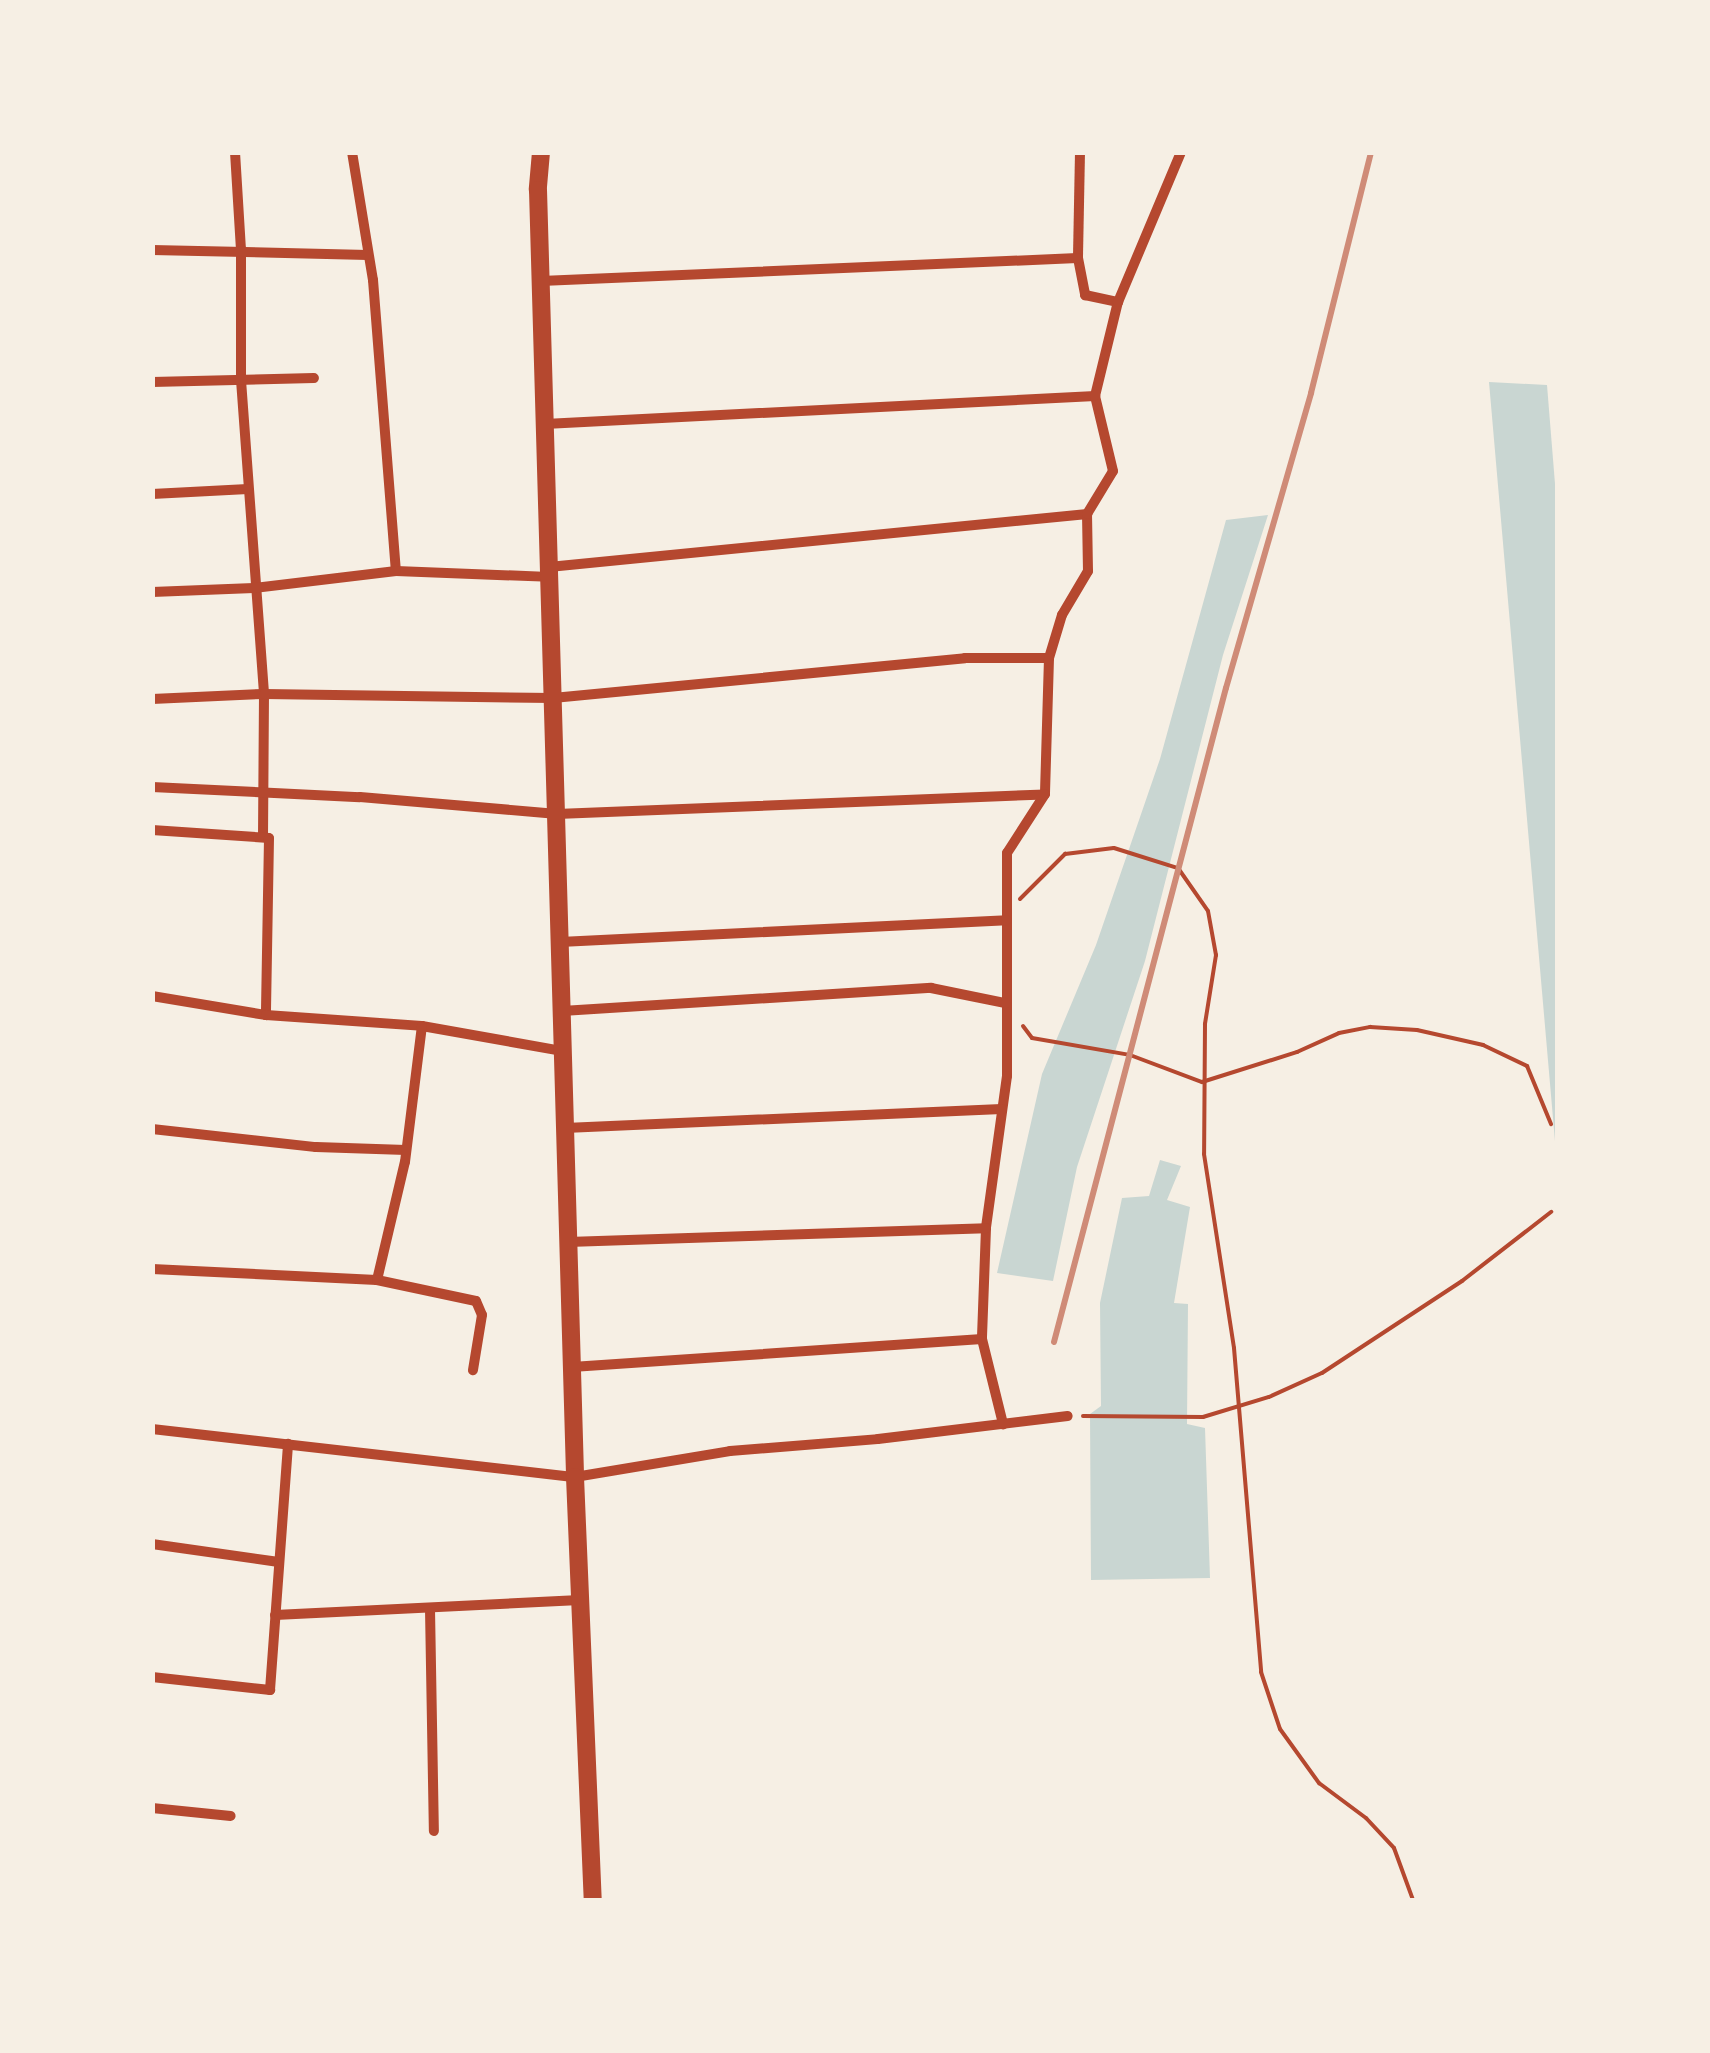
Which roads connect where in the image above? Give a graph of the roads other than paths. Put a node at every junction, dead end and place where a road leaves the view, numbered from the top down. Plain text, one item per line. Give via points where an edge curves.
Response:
1 (235, 152) edge
2 (352, 152) edge
3 (541, 152) edge
4 (1080, 152) edge
5 (1181, 152) edge
6 (241, 248) junction
7 (152, 250) edge
8 (368, 255) junction
9 (1078, 258) junction
10 (541, 281) junction
11 (1118, 302) junction
12 (314, 378) dead end
13 (241, 380) junction
14 (152, 382) edge
15 (1095, 396) junction
16 (545, 424) junction
17 (248, 489) junction
18 (152, 494) edge
19 (1087, 514) junction
20 (396, 571) junction
21 (549, 572) junction
22 (254, 588) junction
23 (152, 592) edge
24 (1049, 658) junction
25 (264, 694) junction
26 (552, 698) junction
27 (152, 699) edge
28 (152, 787) edge
29 (262, 791) junction
30 (1044, 794) junction
31 (557, 814) junction
32 (152, 830) edge
33 (263, 835) junction
34 (1006, 920) junction
35 (560, 942) junction
36 (152, 996) edge
37 (1005, 1003) junction
38 (562, 1011) junction
39 (266, 1014) junction
40 (422, 1026) junction
41 (563, 1051) junction
42 (1002, 1109) junction
43 (565, 1128) junction
44 (152, 1130) edge
45 (406, 1150) junction
46 (986, 1228) junction
47 (568, 1242) junction
48 (152, 1269) edge
49 (377, 1280) junction
50 (982, 1339) junction
51 (572, 1367) junction
52 (473, 1370) dead end
53 (1068, 1416) road end
54 (1003, 1424) junction
55 (152, 1429) edge
56 (288, 1444) junction
57 (575, 1477) junction
58 (152, 1544) edge
59 (279, 1562) junction
60 (580, 1600) junction
61 (430, 1609) junction
62 (275, 1615) junction
63 (152, 1677) edge
64 (152, 1808) edge
65 (231, 1816) dead end
66 (434, 1831) dead end
67 (592, 1900) edge

1 - 6 street
2 - 8 street
3 - 10 main road
4 - 9 street
5 - 11 street
6 - 7 street
6 - 8 street
6 - 13 street
8 - 20 street
9 - 10 street
9 - 11 street via 1085,295
10 - 16 main road
11 - 15 street
12 - 13 street
13 - 14 street
13 - 17 street
15 - 16 street
15 - 19 street via 1113,471
16 - 21 main road
17 - 18 street
17 - 22 street
19 - 21 street
19 - 24 street via 1088,571 1062,614
20 - 21 street
20 - 22 street
21 - 26 main road
22 - 23 street
22 - 25 street
24 - 26 street via 964,658
24 - 30 street
25 - 26 street
25 - 27 street
25 - 29 street
26 - 31 main road
28 - 29 street
29 - 31 street
29 - 33 street
30 - 31 street
30 - 34 street via 1007,853
31 - 35 main road
32 - 33 street
33 - 39 street via 271,846
34 - 35 street
34 - 37 street
35 - 38 main road
36 - 39 street
37 - 38 street via 931,988
37 - 42 street
38 - 41 main road
39 - 40 street
40 - 41 street
40 - 45 street
41 - 43 main road
42 - 43 street
42 - 46 street
43 - 47 main road
44 - 45 street via 316,1148
45 - 49 street
46 - 47 street
46 - 50 street
47 - 51 main road
48 - 49 street
49 - 52 street via 476,1301 482,1315
50 - 51 street
50 - 54 street
51 - 57 main road
53 - 54 street
54 - 57 street via 730,1451
55 - 56 street
56 - 57 street
56 - 59 street
57 - 60 main road
58 - 59 street
59 - 62 street
60 - 61 street
60 - 67 main road
61 - 62 street
61 - 66 street
62 - 63 street via 270,1690
64 - 65 street

